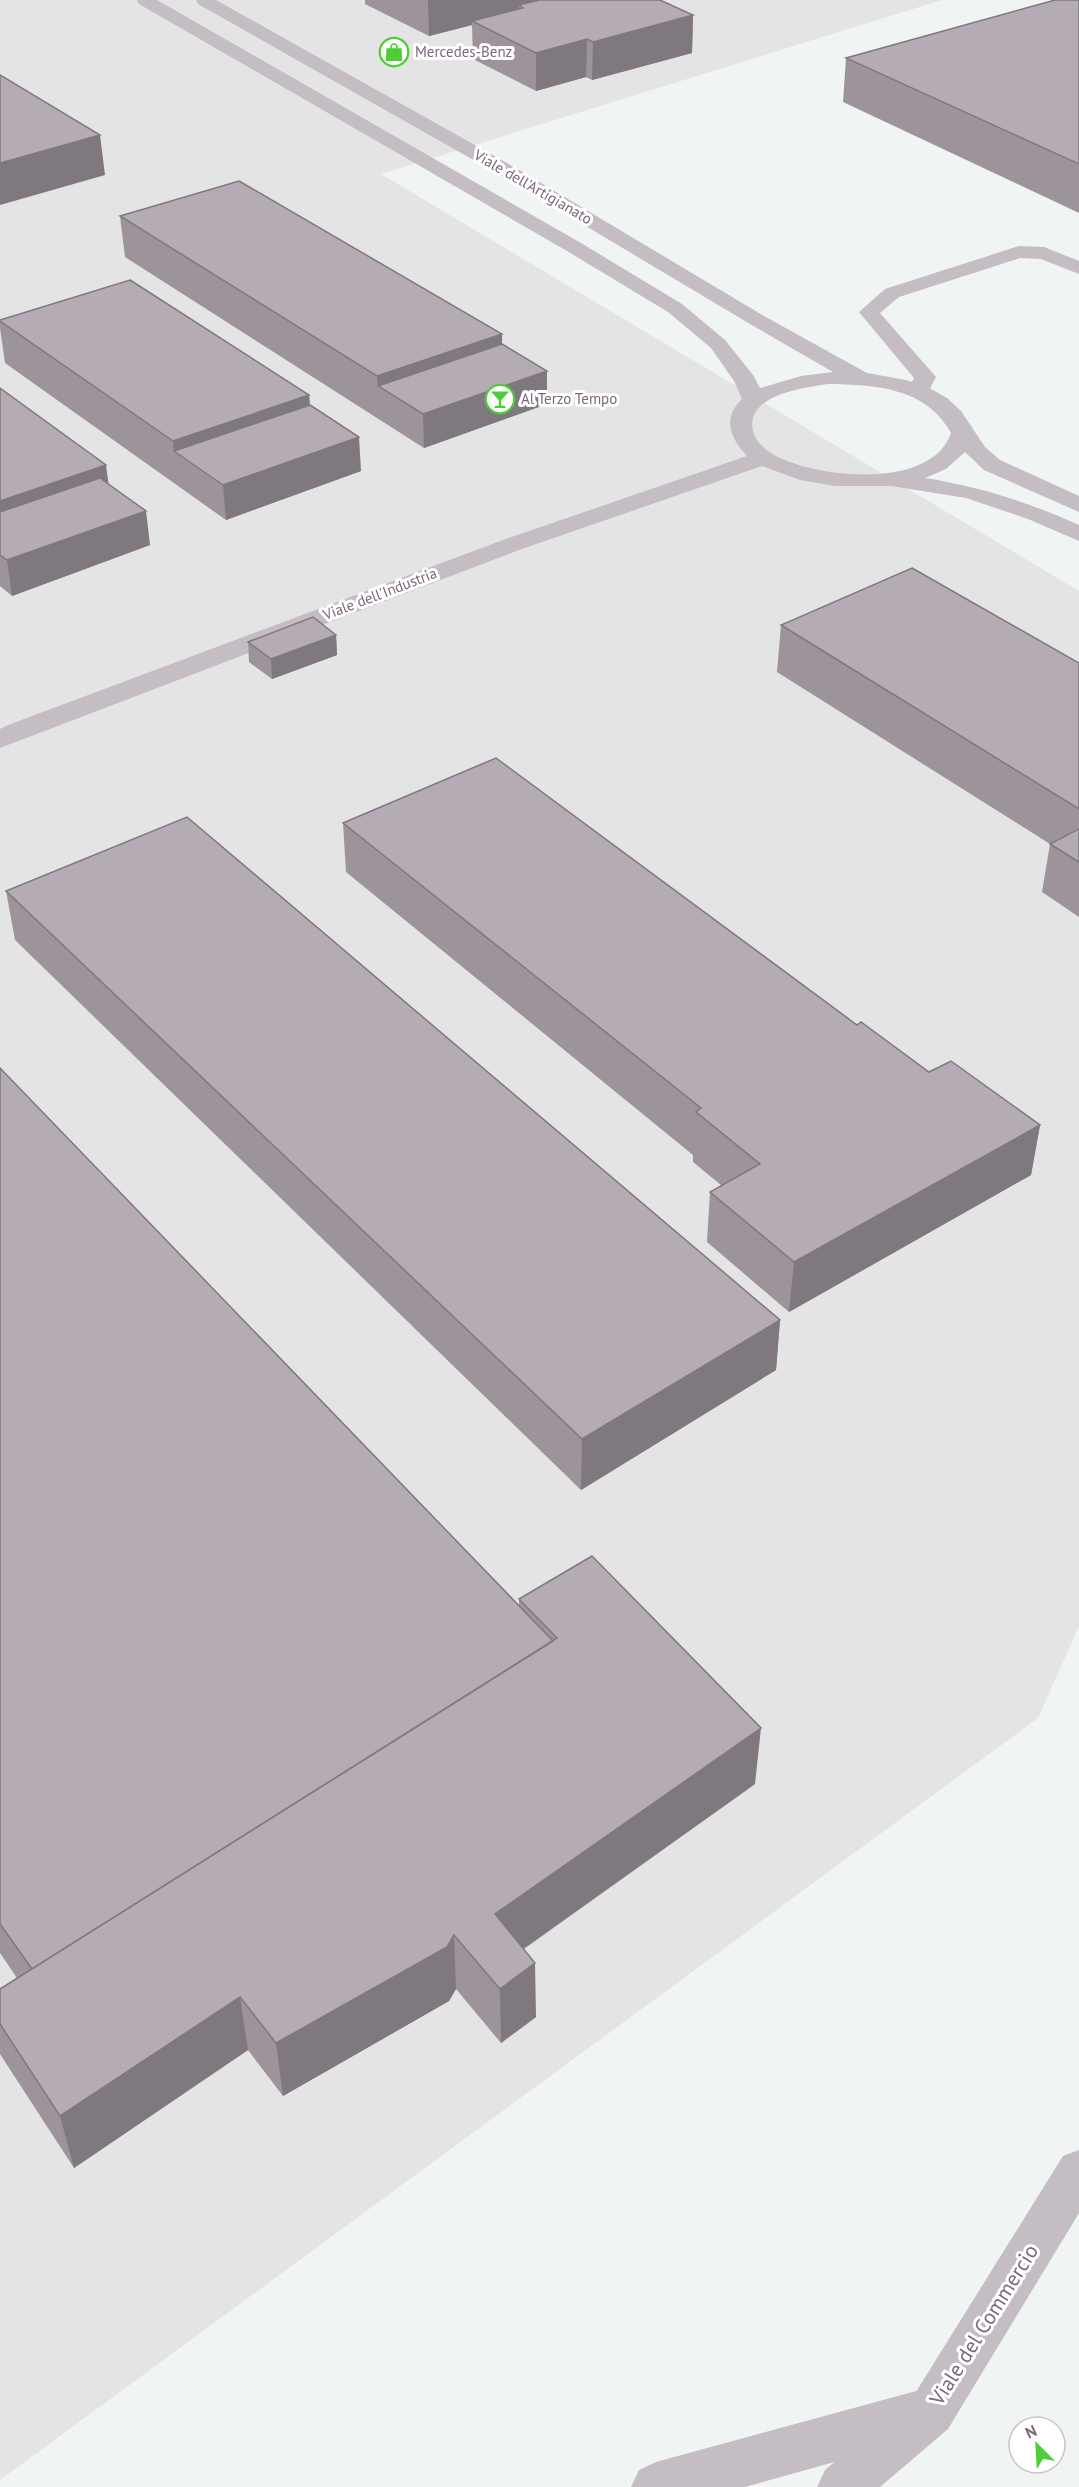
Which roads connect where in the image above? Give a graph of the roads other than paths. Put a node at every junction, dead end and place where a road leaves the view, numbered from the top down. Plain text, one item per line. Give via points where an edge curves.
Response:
1 (145, 0) edge
2 (204, 0) edge
3 (1079, 268) edge
4 (860, 378) junction
5 (918, 391) junction
6 (754, 401) junction
7 (962, 433) junction
8 (764, 458) junction
9 (883, 479) junction
10 (1079, 504) edge
11 (1079, 534) edge
12 (0, 740) edge
13 (1079, 2171) edge
14 (931, 2412) junction
15 (656, 2487) edge
16 (842, 2487) edge

1 - 6 street, Viale dell'Artigianato via 675,309 718,344 745,380
2 - 4 street, Viale dell'Artigianato
3 - 5 street via 1044,253 1019,252 892,293 869,312 882,332 925,377
4 - 5 street, Viale dell'Artigianato
4 - 6 street, Viale dell'Artigianato via 798,382
5 - 7 street, Viale dell'Artigianato via 941,403 956,417
6 - 8 street via 742,414 740,429 748,444
7 - 9 street via 956,449 942,462 921,472
7 - 10 street, Viale dell'Artigianato via 992,465
8 - 9 street via 811,476
8 - 12 street, Viale dell'Industria via 511,545
9 - 11 street via 970,492 1036,514
13 - 14 street, Viale del Commercio
14 - 15 street
14 - 16 street, Viale del Commercio

